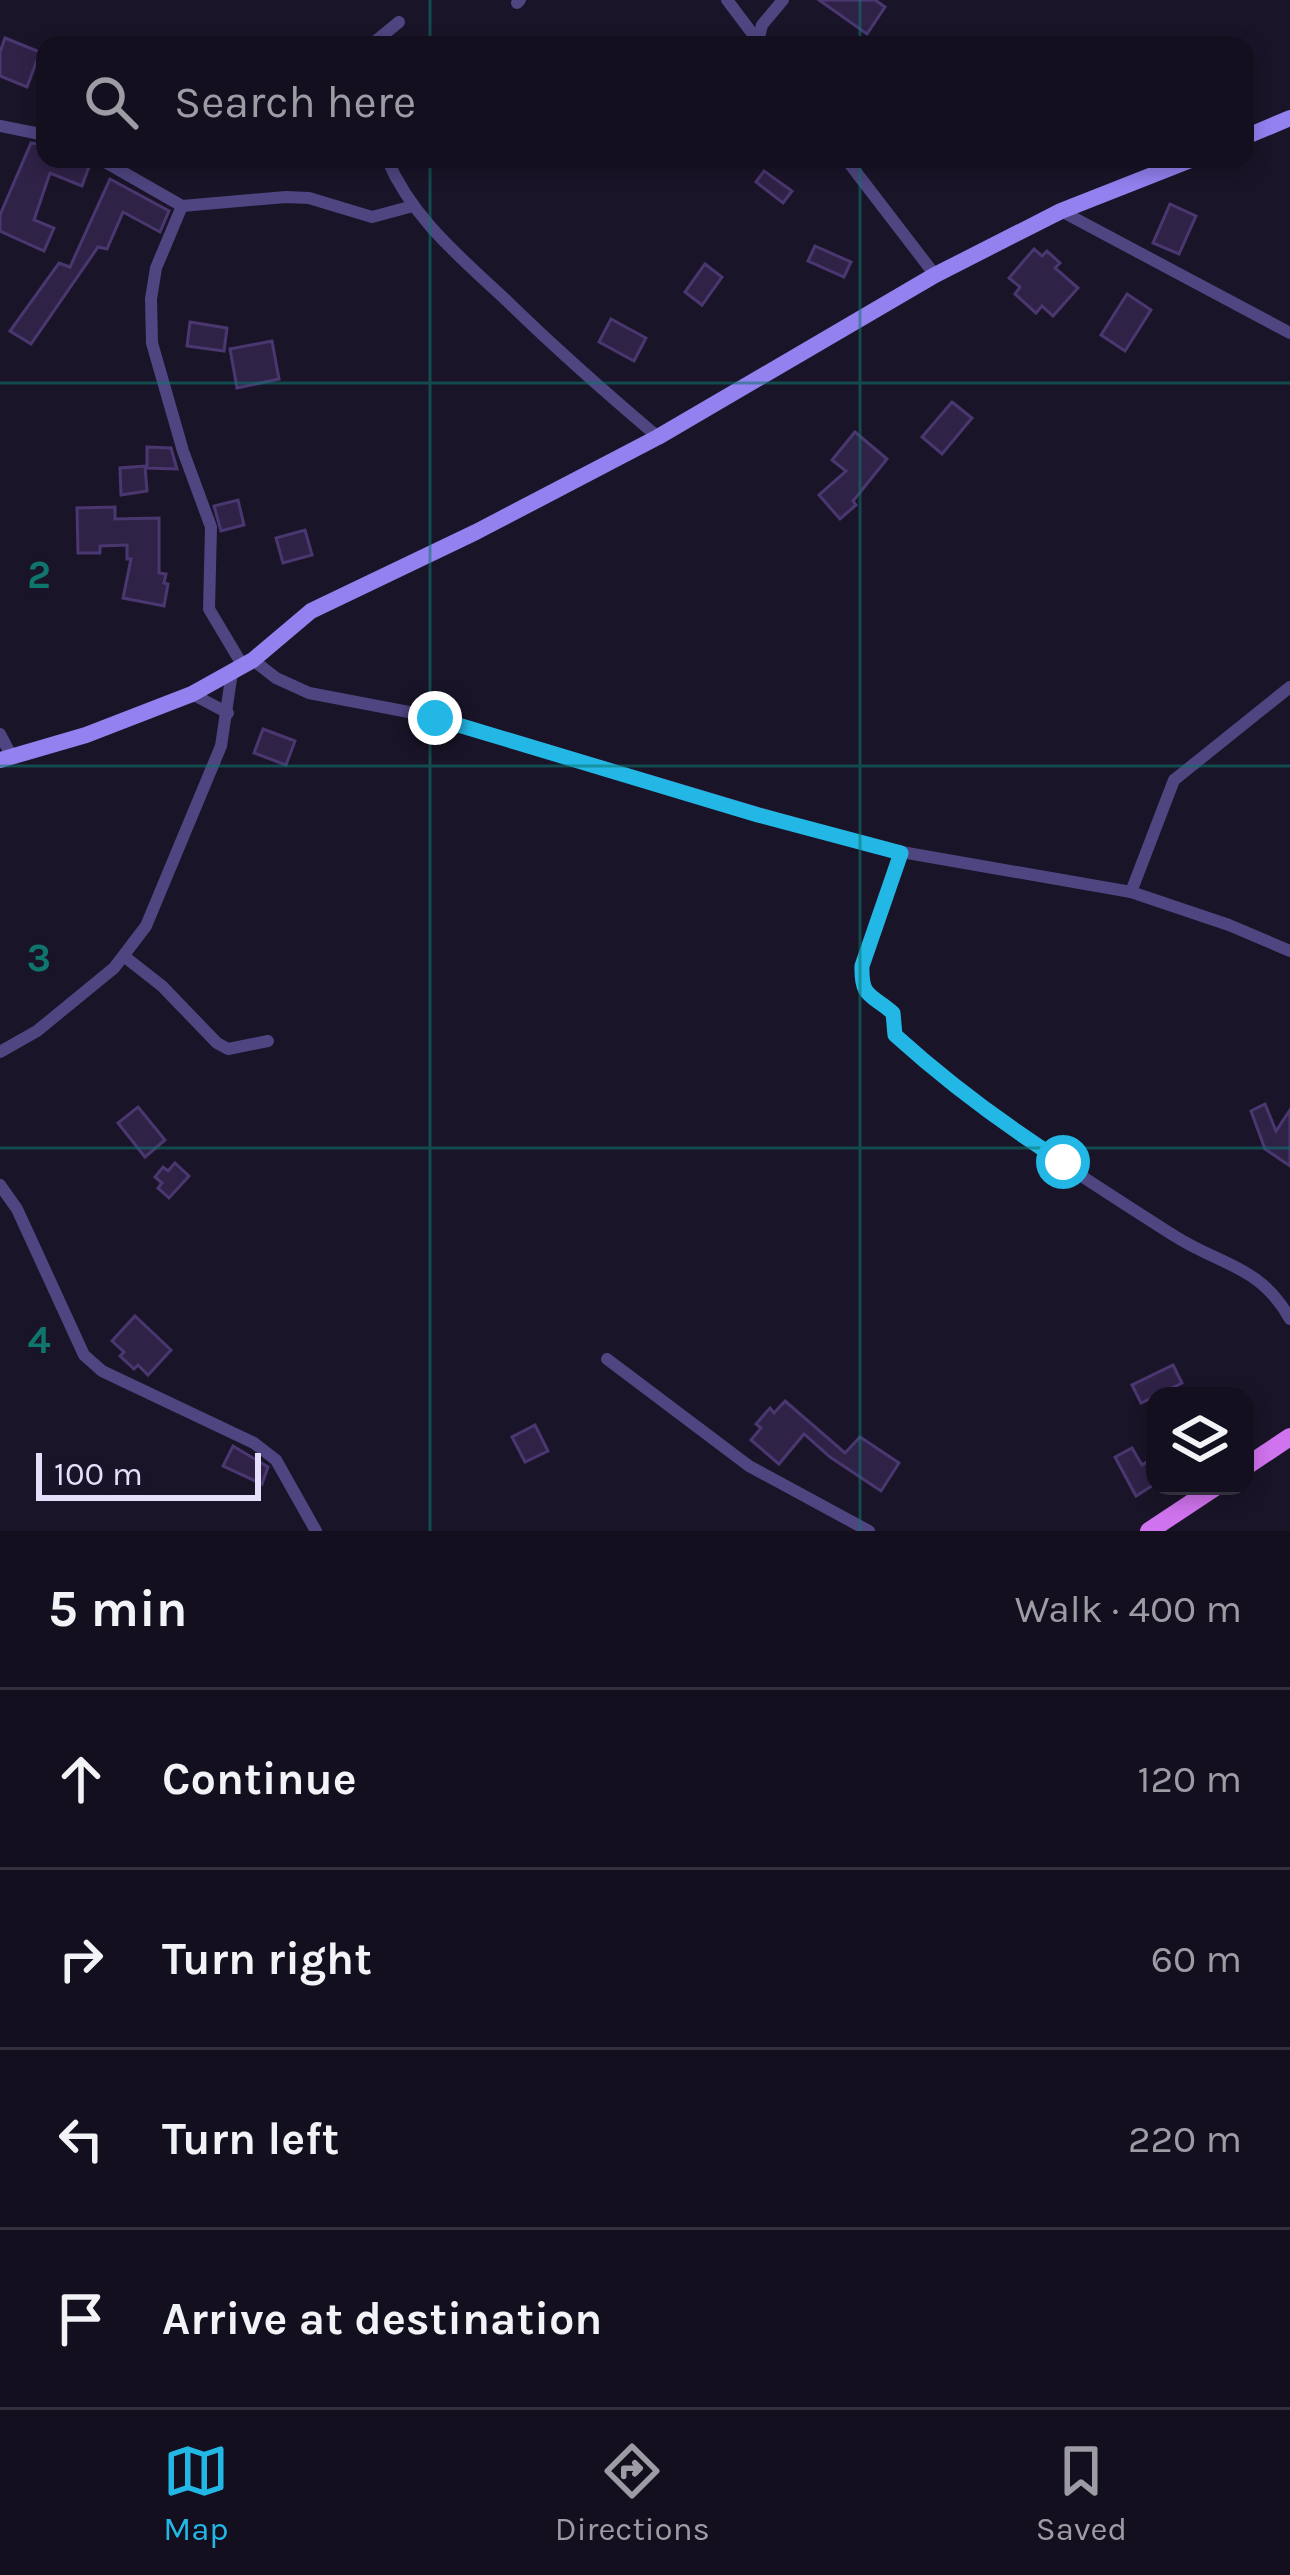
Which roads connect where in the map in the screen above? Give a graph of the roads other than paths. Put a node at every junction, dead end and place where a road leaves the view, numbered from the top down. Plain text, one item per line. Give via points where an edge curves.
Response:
1 (728, 0) edge
2 (783, 0) edge
3 (399, 22) dead end
4 (382, 36) edge
5 (754, 36) edge
6 (760, 36) edge
7 (1290, 118) edge
8 (0, 126) edge
9 (36, 133) edge
10 (1254, 133) edge
11 (116, 168) edge
12 (392, 168) edge
13 (853, 168) edge
14 (1170, 168) edge
15 (182, 206) junction
16 (413, 206) junction
17 (1061, 211) junction
18 (934, 275) junction
19 (1290, 333) edge
20 (658, 437) junction
21 (243, 666) junction
22 (1290, 687) edge
23 (192, 694) junction
24 (228, 712) junction
25 (0, 734) edge
26 (6, 758) edge
27 (901, 853) junction
28 (1131, 892) junction
29 (1290, 952) edge
30 (124, 957) junction
31 (268, 1041) dead end
32 (0, 1052) edge
33 (0, 1185) edge
34 (1290, 1319) edge
35 (607, 1359) dead end
36 (1290, 1438) edge
37 (1254, 1461) edge
38 (1203, 1495) edge
39 (316, 1531) edge
40 (869, 1531) edge
41 (1149, 1531) edge

1 - 5 street
2 - 6 street
3 - 4 street
7 - 10 street
8 - 9 street
11 - 15 street
12 - 16 street
13 - 18 street
14 - 17 street
15 - 16 street via 309,198 372,217
15 - 21 street via 156,268 152,343 211,527 209,609
16 - 20 street
17 - 18 street
17 - 19 street
18 - 20 street
20 - 21 street via 311,611
21 - 23 street
21 - 24 street
21 - 27 street via 308,693 472,728
22 - 28 street via 1174,781
23 - 24 street
23 - 26 street
24 - 30 street via 146,926
25 - 26 street
27 - 28 street
27 - 34 street via 861,985 893,1013 895,1035 1016,1132 1176,1237 1262,1280
28 - 29 street
30 - 31 street via 217,1043
30 - 32 street
33 - 39 street via 84,1355 102,1371 254,1442 276,1460
35 - 40 street via 749,1466
36 - 37 main road
38 - 41 main road

